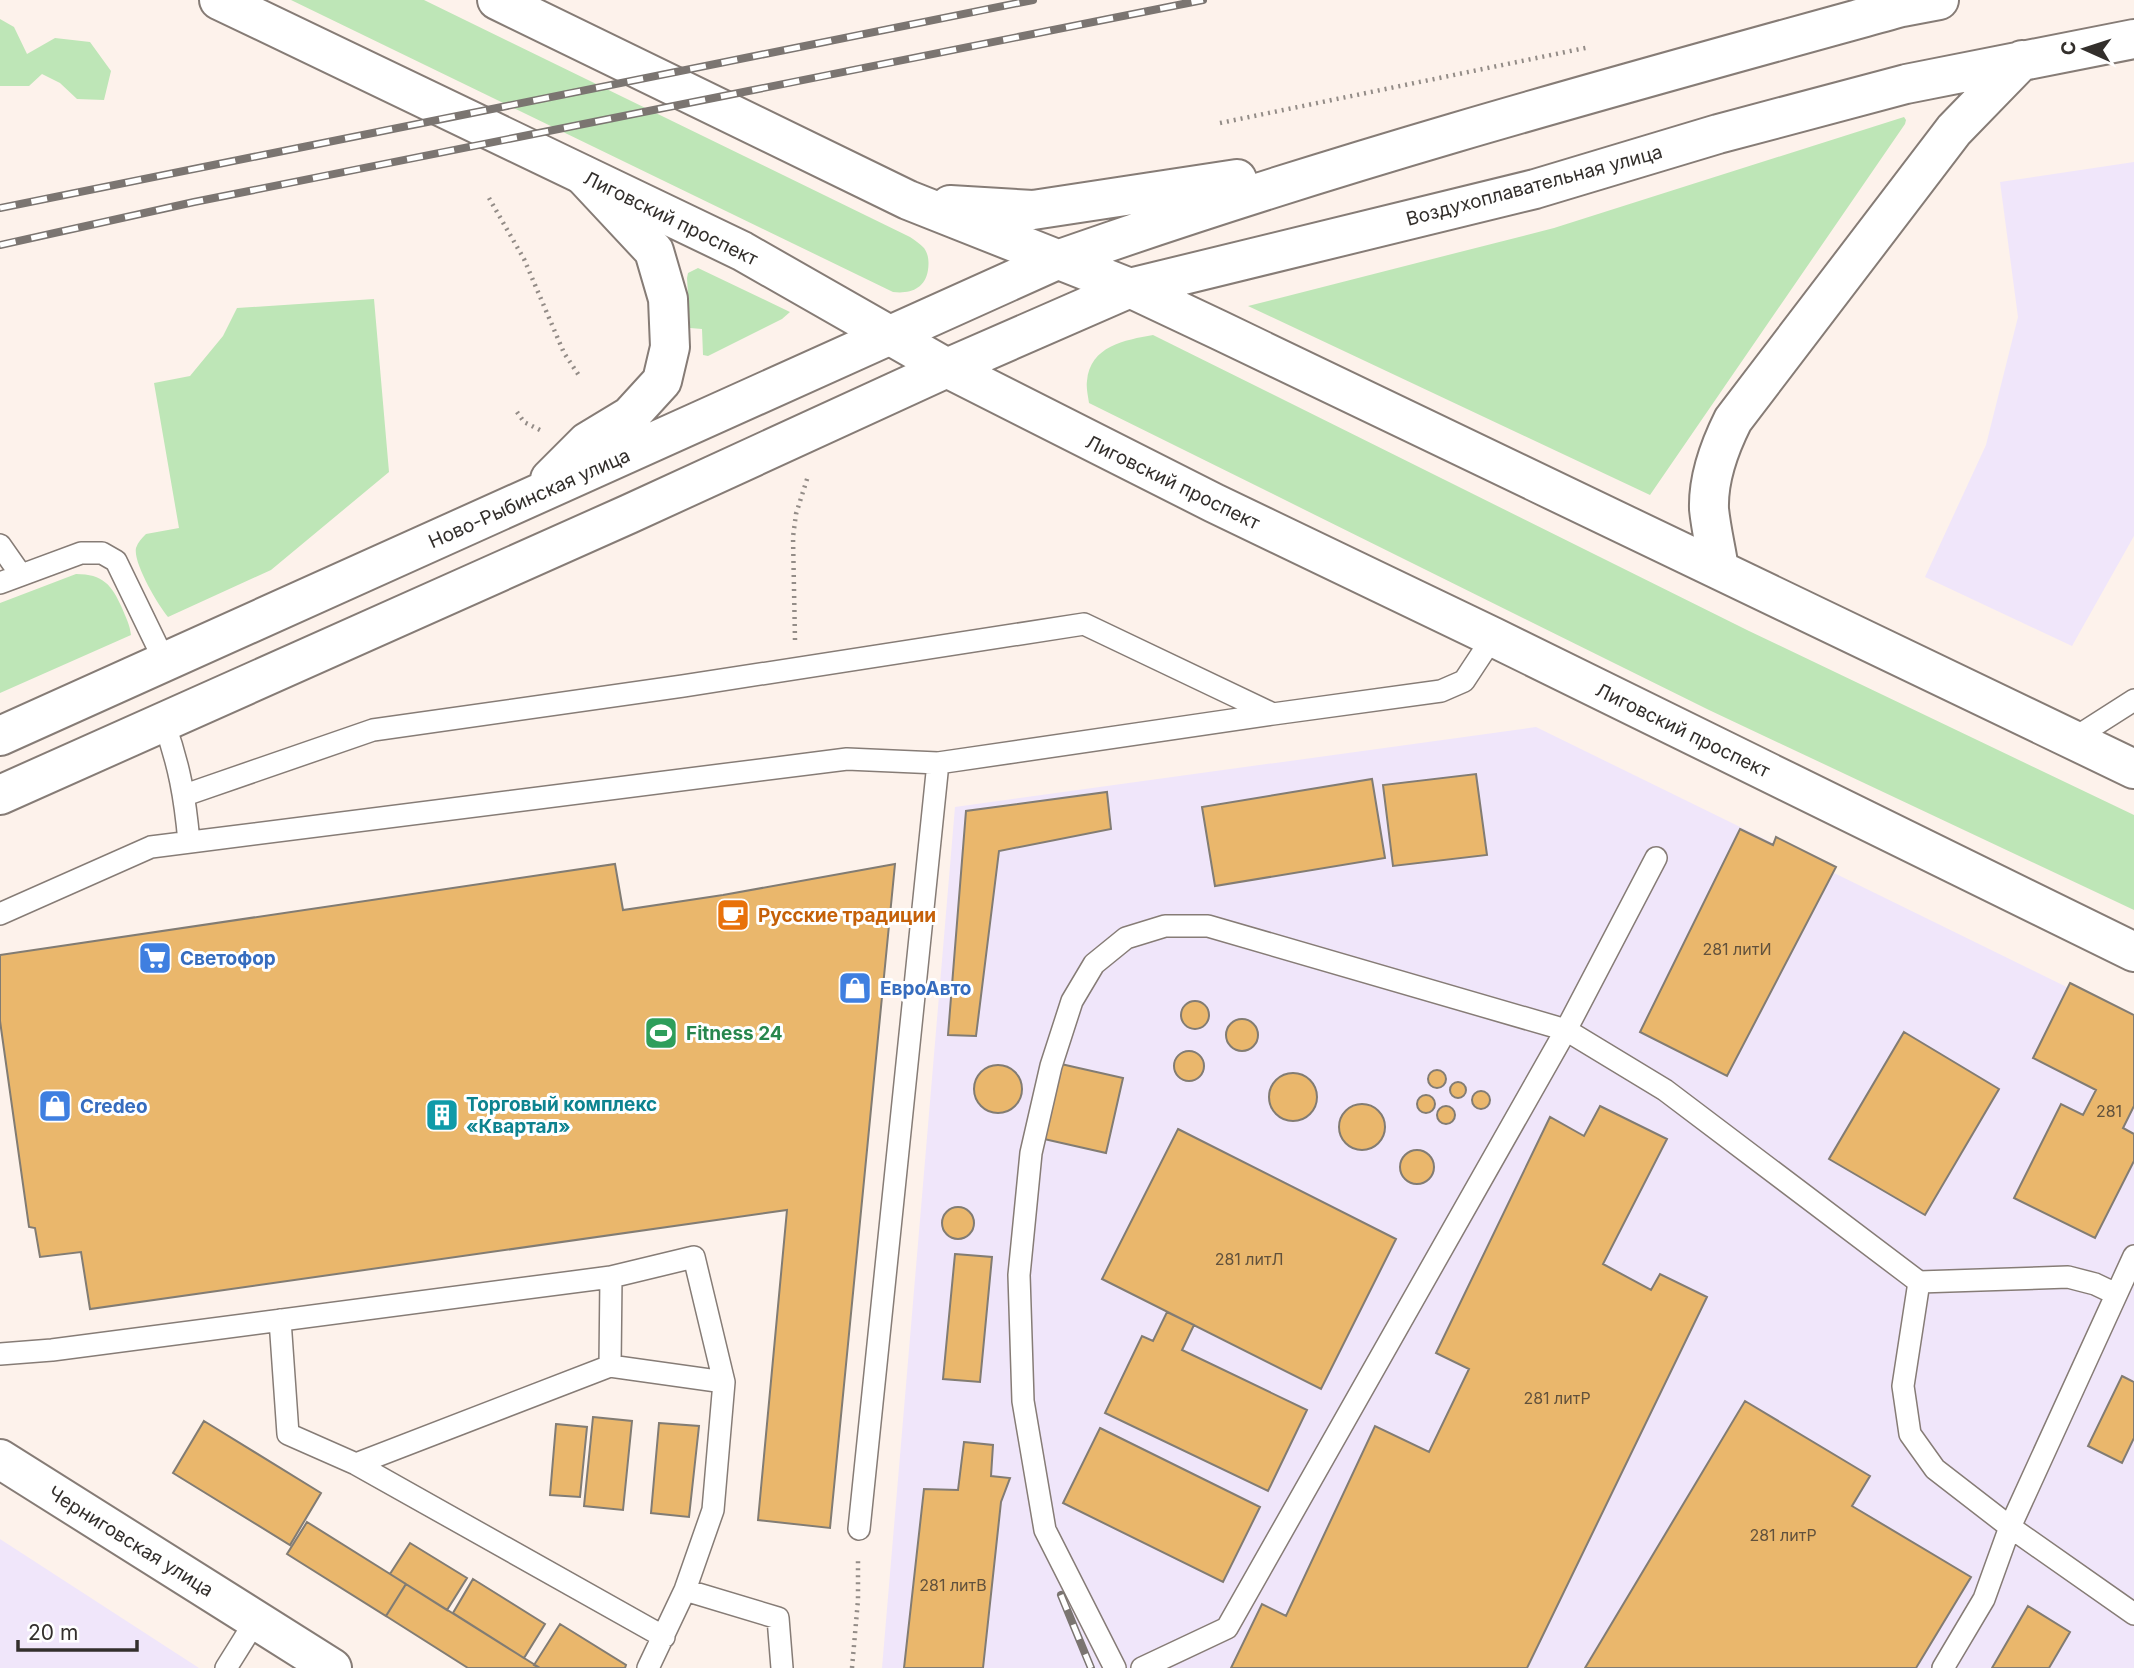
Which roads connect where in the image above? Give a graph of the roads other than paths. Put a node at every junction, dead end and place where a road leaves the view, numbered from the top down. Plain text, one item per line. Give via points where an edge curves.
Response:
1 (219, 0) edge
2 (497, 0) edge
3 (1939, 0) edge
4 (2134, 39) edge
5 (2022, 60) junction
6 (1371, 156) junction
7 (583, 175) junction
8 (908, 200) junction
9 (1057, 260) junction
10 (1130, 288) junction
11 (889, 335) junction
12 (947, 368) junction
13 (534, 495) junction
14 (0, 545) edge
15 (1719, 569) junction
16 (21, 575) junction
17 (0, 583) edge
18 (1493, 637) junction
19 (166, 662) junction
20 (2134, 700) edge
21 (1273, 714) junction
22 (164, 723) junction
23 (0, 736) edge
24 (2073, 739) junction
25 (938, 763) junction
26 (2134, 769) edge
27 (0, 795) edge
28 (185, 795) junction
29 (189, 842) junction
30 (1656, 858) dead end
31 (0, 914) edge
32 (2134, 952) edge
33 (1566, 1030) junction
34 (2134, 1256) edge
35 (611, 1277) junction
36 (1919, 1282) junction
37 (2116, 1294) junction
38 (280, 1320) junction
39 (0, 1354) edge
40 (610, 1366) junction
41 (724, 1382) junction
42 (0, 1459) edge
43 (356, 1464) junction
44 (2010, 1527) junction
45 (859, 1529) road end
46 (685, 1590) junction
47 (2134, 1614) edge
48 (256, 1620) junction
49 (664, 1637) junction
50 (226, 1668) edge
51 (332, 1668) edge
52 (648, 1668) edge
53 (782, 1668) edge
54 (1115, 1668) edge
55 (1142, 1668) edge
56 (1943, 1668) edge

1 - 7 main road, Лиговский проспект
2 - 8 main road
3 - 6 main road
4 - 5 main road, Воздухоплавательная улица
5 - 10 main road, Воздухоплавательная улица via 1906,84 1718,134 1535,190
5 - 15 main road via 1954,130 1733,420 1710,489
6 - 8 main road via 1033,210
6 - 9 main road
7 - 11 main road, Лиговский проспект via 742,251
7 - 13 main road via 654,251 668,299 670,347 662,381 630,416 587,442
8 - 9 main road
9 - 10 main road
9 - 11 main road, Ново-Рыбинская улица
10 - 12 main road, Воздухоплавательная улица
10 - 15 main road
11 - 12 main road, Лиговский проспект
11 - 13 main road, Ново-Рыбинская улица
12 - 18 main road, Лиговский проспект
12 - 22 main road
13 - 19 main road, Ново-Рыбинская улица
14 - 16 lane
15 - 24 main road
16 - 17 lane
16 - 19 lane via 81,553 102,553 116,561
18 - 21 lane via 1464,681 1441,691
18 - 32 main road, Лиговский проспект
19 - 23 main road, Ново-Рыбинская улица
20 - 24 lane
21 - 25 lane
21 - 28 lane via 1084,624 373,730
22 - 27 main road
22 - 28 lane
24 - 26 main road
25 - 29 lane via 847,759
25 - 45 lane
28 - 29 lane
29 - 31 lane via 150,847
30 - 33 lane
33 - 36 lane via 1665,1090
33 - 54 lane via 1208,926 1165,926 1126,938 1094,964 1072,1001 1051,1066 1031,1153 1019,1276 1023,1401 1045,1530
33 - 55 lane via 1227,1628
34 - 37 lane
35 - 38 lane
35 - 40 lane
35 - 41 lane via 694,1257
36 - 37 lane via 2068,1277
36 - 44 lane via 1903,1386 1910,1434 1935,1469
37 - 44 lane
38 - 39 lane
38 - 43 lane via 288,1434
40 - 41 lane
40 - 43 lane
41 - 46 lane via 713,1510
42 - 48 main road, Черниговская улица
43 - 49 lane
44 - 47 lane
44 - 56 lane via 1984,1599
46 - 49 lane
46 - 53 lane via 778,1618
48 - 50 lane
48 - 51 main road, Черниговская улица
49 - 52 lane

